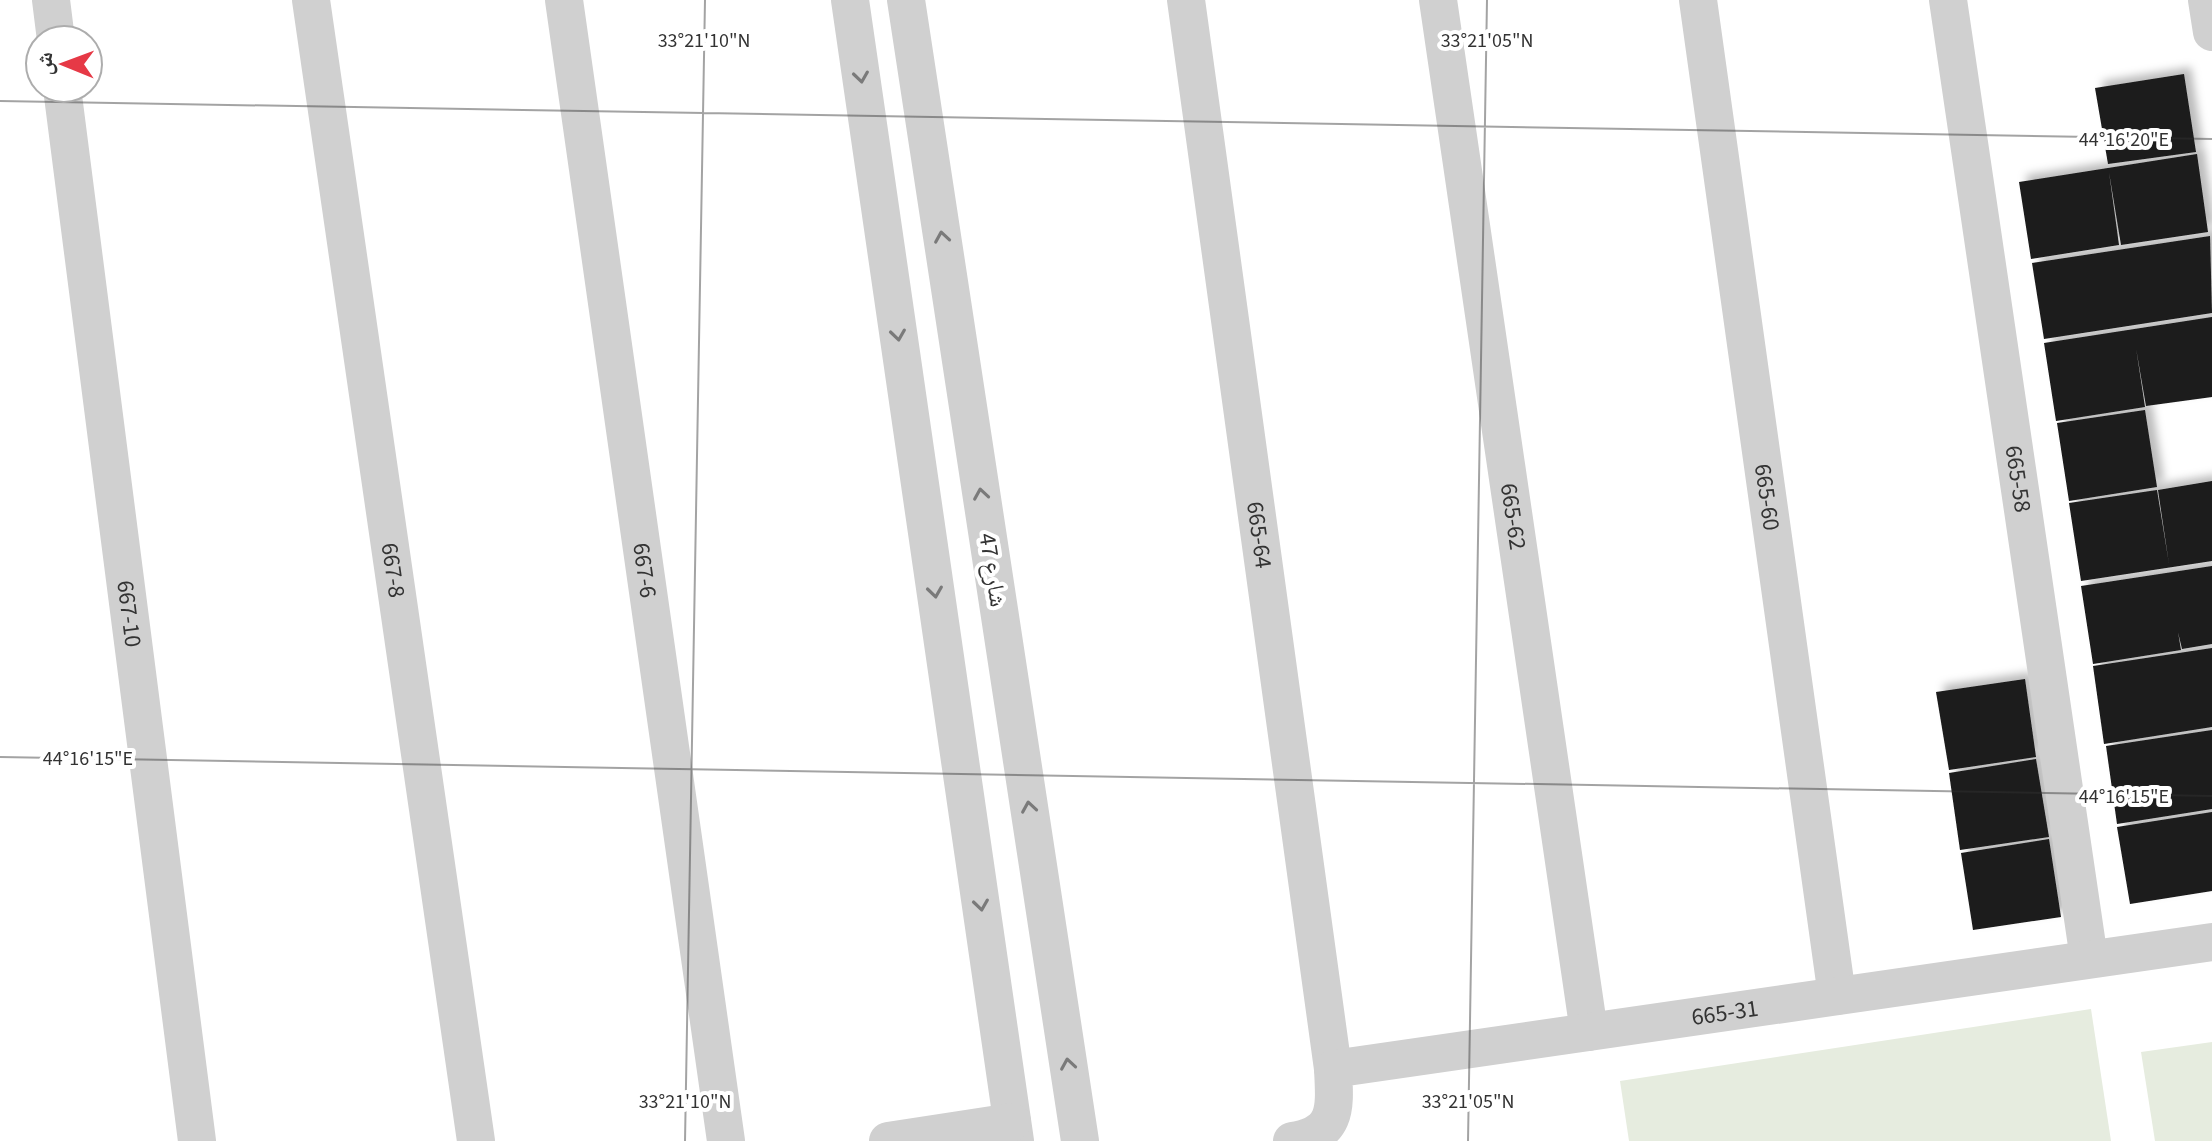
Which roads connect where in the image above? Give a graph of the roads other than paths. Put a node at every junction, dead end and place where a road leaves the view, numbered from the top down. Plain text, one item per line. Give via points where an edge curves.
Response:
1 (51, 0) edge
2 (311, 0) edge
3 (564, 0) edge
4 (850, 0) edge
5 (906, 0) edge
6 (1186, 0) edge
7 (1438, 0) edge
8 (1698, 0) edge
9 (1948, 0) edge
10 (2207, 0) edge
11 (54, 24) edge
12 (2212, 32) edge
13 (64, 104) edge
14 (2212, 942) edge
15 (2089, 959) junction
16 (1837, 996) junction
17 (1589, 1032) junction
18 (1333, 1069) junction
19 (1013, 1132) edge
20 (197, 1141) edge
21 (476, 1141) edge
22 (726, 1141) edge
23 (888, 1141) edge
24 (1080, 1141) edge
25 (1292, 1141) edge

1 - 11 street
2 - 21 street, 667-8
3 - 22 street, 667-6
4 -> 19 street
24 -> 5 street, شارع 47
6 - 18 street, 665-64
7 - 17 street, 665-62
8 - 16 street, 665-60
9 - 15 street, 665-58
10 - 12 street
13 - 20 street, 667-10
14 - 15 street, 665-31
15 - 16 street, 665-31
16 - 17 street, 665-31
17 - 18 street, 665-31
18 - 25 street via 1335,1106 1329,1124 1310,1138
19 - 23 street

